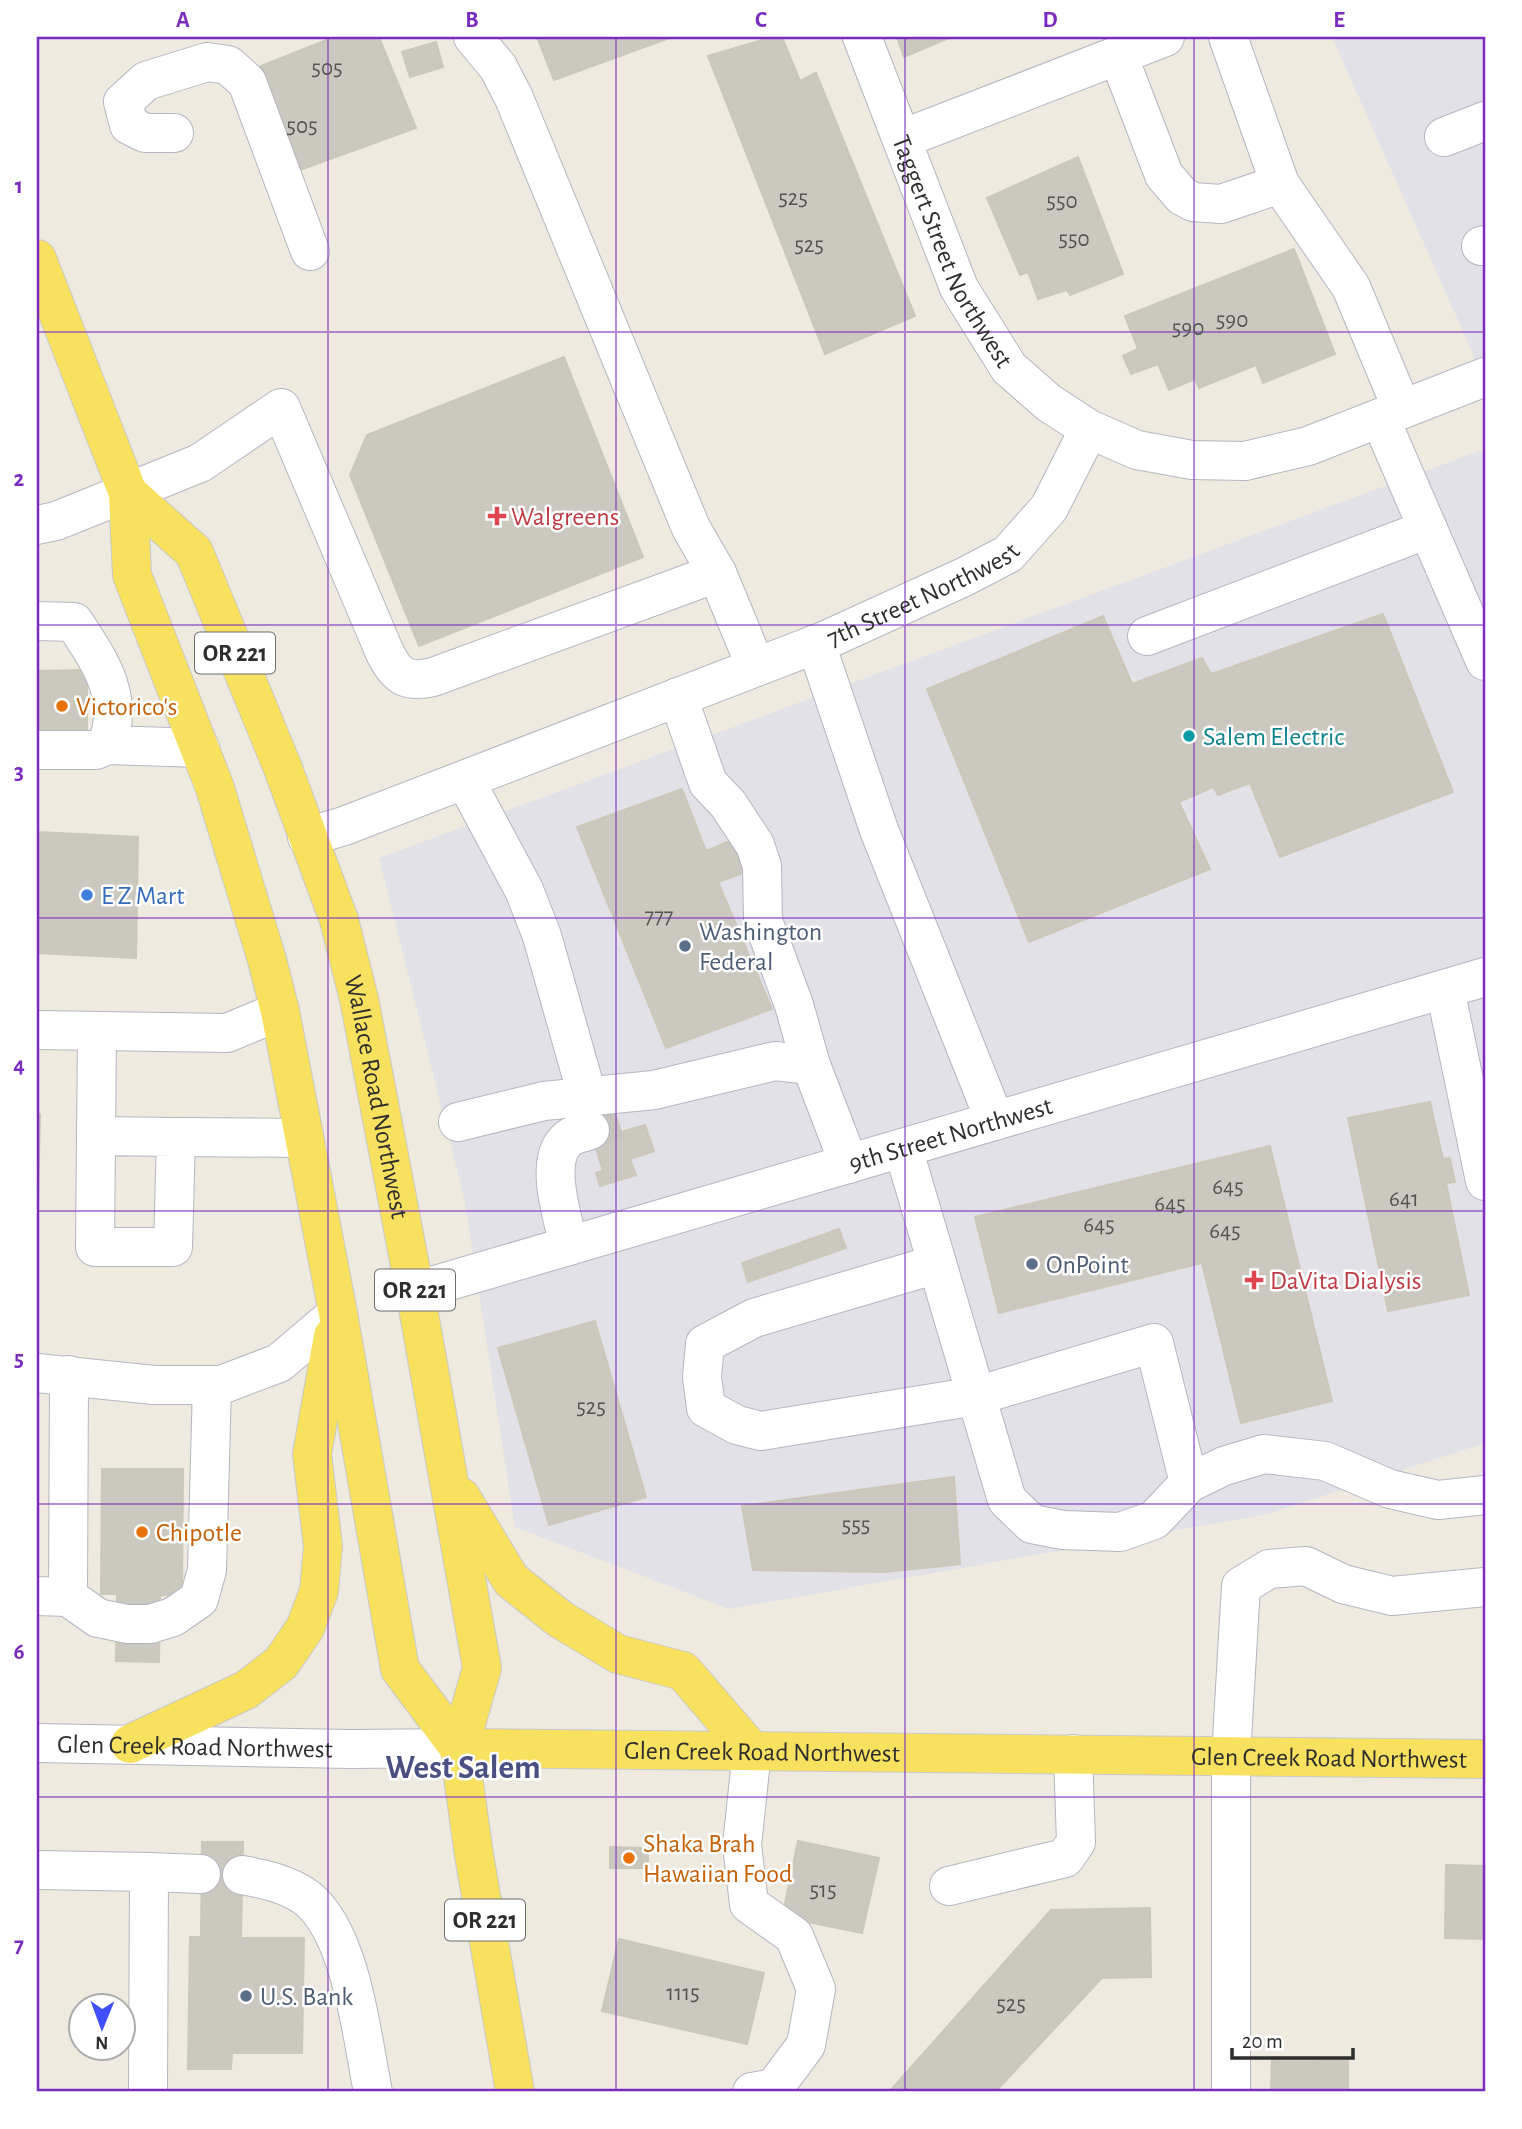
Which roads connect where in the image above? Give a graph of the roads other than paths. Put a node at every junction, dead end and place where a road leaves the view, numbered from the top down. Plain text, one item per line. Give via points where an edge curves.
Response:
1 (473, 37) edge
2 (862, 37) edge
3 (1165, 37) edge
4 (1228, 37) edge
5 (1118, 55) junction
6 (1485, 121) edge
7 (174, 133) dead end
8 (1444, 137) dead end
9 (902, 139) junction
10 (1280, 184) junction
11 (310, 251) dead end
12 (37, 260) edge
13 (1485, 377) edge
14 (1391, 414) junction
15 (1089, 429) junction
16 (128, 493) junction
17 (37, 525) edge
18 (1427, 529) junction
19 (717, 573) junction
20 (55, 622) edge
21 (1147, 636) dead end
22 (816, 644) junction
23 (1485, 661) edge
24 (756, 667) junction
25 (678, 697) junction
26 (107, 745) junction
27 (200, 748) junction
28 (37, 750) edge
29 (465, 780) junction
30 (307, 837) junction
31 (1485, 977) edge
32 (1445, 989) junction
33 (280, 1011) junction
34 (37, 1030) edge
35 (97, 1031) junction
36 (811, 1065) junction
37 (598, 1115) junction
38 (995, 1121) junction
39 (458, 1122) dead end
40 (96, 1136) junction
41 (176, 1137) junction
42 (304, 1138) junction
43 (903, 1148) junction
44 (849, 1164) junction
45 (1485, 1181) edge
46 (569, 1246) junction
47 (937, 1264) junction
48 (415, 1291) junction
49 (338, 1313) junction
50 (53, 1374) edge
51 (212, 1385) junction
52 (976, 1396) junction
53 (448, 1473) junction
54 (1189, 1483) junction
55 (1485, 1495) edge
56 (1485, 1587) edge
57 (52, 1596) edge
58 (37, 1743) edge
59 (130, 1744) junction
60 (459, 1748) junction
61 (752, 1751) junction
62 (1073, 1754) junction
63 (1231, 1756) junction
64 (1485, 1759) edge
65 (37, 1870) edge
66 (149, 1872) junction
67 (201, 1874) dead end
68 (242, 1875) dead end
69 (949, 1886) dead end
70 (148, 2092) edge
71 (373, 2092) edge
72 (515, 2092) edge
73 (752, 2092) edge
74 (1231, 2092) edge

1 - 19 street via 498,67 514,98 691,528
2 - 9 street, Taggert Street Northwest
3 - 5 street
4 - 10 street
5 - 9 street
5 - 10 street via 1164,175 1182,196 1193,202 1221,204
6 - 8 street
7 - 11 street via 145,134 129,125 124,102 146,81 207,62 228,65 247,82
9 - 15 street, Taggert Street Northwest via 959,288 1009,368 1049,403
10 - 14 street via 1351,287
12 - 16 main road, Wallace Road Northwest / OR 221
13 - 14 street
14 - 15 street via 1308,446 1245,461 1192,460 1137,450
14 - 18 street
15 - 22 street, 7th Street Northwest via 1049,508 1008,554
16 - 17 street
16 - 19 street via 200,463 281,408 393,670 416,681
16 - 27 main road, Wallace Road Northwest / OR 221 via 132,575
16 - 30 main road, Wallace Road Northwest / OR 221 via 194,552
18 - 21 street
18 - 23 street
19 - 24 street
20 - 26 street via 97,656 113,691 114,726
22 - 24 street, 7th Street Northwest
22 - 38 street via 879,830
24 - 25 street, 7th Street Northwest
25 - 29 street, 7th Street Northwest
25 - 36 street via 708,783 755,845 762,866 763,921
26 - 27 street
26 - 28 street via 96,750
27 - 33 main road, Wallace Road Northwest / OR 221 via 256,920
29 - 30 street, 7th Street Northwest
29 - 37 street via 524,890
30 - 48 main road, Wallace Road Northwest / OR 221 via 339,920 359,999
31 - 32 street, 9th Street Northwest
32 - 38 street, 9th Street Northwest
32 - 45 street
33 - 35 street via 227,1033
33 - 42 main road, Wallace Road Northwest / OR 221
34 - 35 street
35 - 40 street
36 - 37 street
36 - 44 street
37 - 39 street via 544,1101
37 - 46 street via 559,1149 554,1177
38 - 43 street, 9th Street Northwest
40 - 41 street
40 - 41 street via 95,1247 173,1247
41 - 42 street
42 - 49 main road, Wallace Road Northwest / OR 221
43 - 44 street, 9th Street Northwest
43 - 47 street
44 - 46 street, 9th Street Northwest
46 - 48 street, 9th Street Northwest
47 - 52 street
47 - 52 street via 754,1318 705,1344 702,1377 706,1408 737,1425 761,1431
48 - 53 main road, Wallace Road Northwest / OR 221
49 - 51 street via 279,1363
49 - 59 main road via 312,1454 323,1546 319,1591 305,1628 281,1664 246,1690
49 - 60 main road, Wallace Road Northwest / OR 221 via 400,1669
50 - 51 street via 154,1385
50 - 57 street
51 - 57 street via 207,1570 199,1599 173,1617 150,1625 98,1618
52 - 54 street via 1007,1500 1032,1524 1120,1532 1154,1520
52 - 54 street via 1154,1343
53 - 60 main road, Wallace Road Northwest / OR 221 via 482,1668
53 - 61 main road via 511,1580 560,1619 618,1654 683,1671
54 - 55 street via 1264,1454 1325,1461 1390,1489 1438,1500
56 - 63 street via 1392,1596 1343,1584 1306,1566 1269,1569 1241,1586
58 - 59 street, Glen Creek Road Northwest
59 - 60 street, Glen Creek Road Northwest
60 - 61 main road, Glen Creek Road Northwest
60 - 72 main road, Wallace Road Northwest / OR 221
61 - 62 main road, Glen Creek Road Northwest
61 - 73 street via 742,1844 749,1904 794,1936 816,1989 806,2045 774,2088
62 - 63 main road, Glen Creek Road Northwest
62 - 69 street via 1076,1842 1065,1858
63 - 64 main road, Glen Creek Road Northwest
63 - 74 street
65 - 66 street
66 - 67 street
66 - 70 street
68 - 71 street via 274,1881 307,1898 332,1928 352,1983

